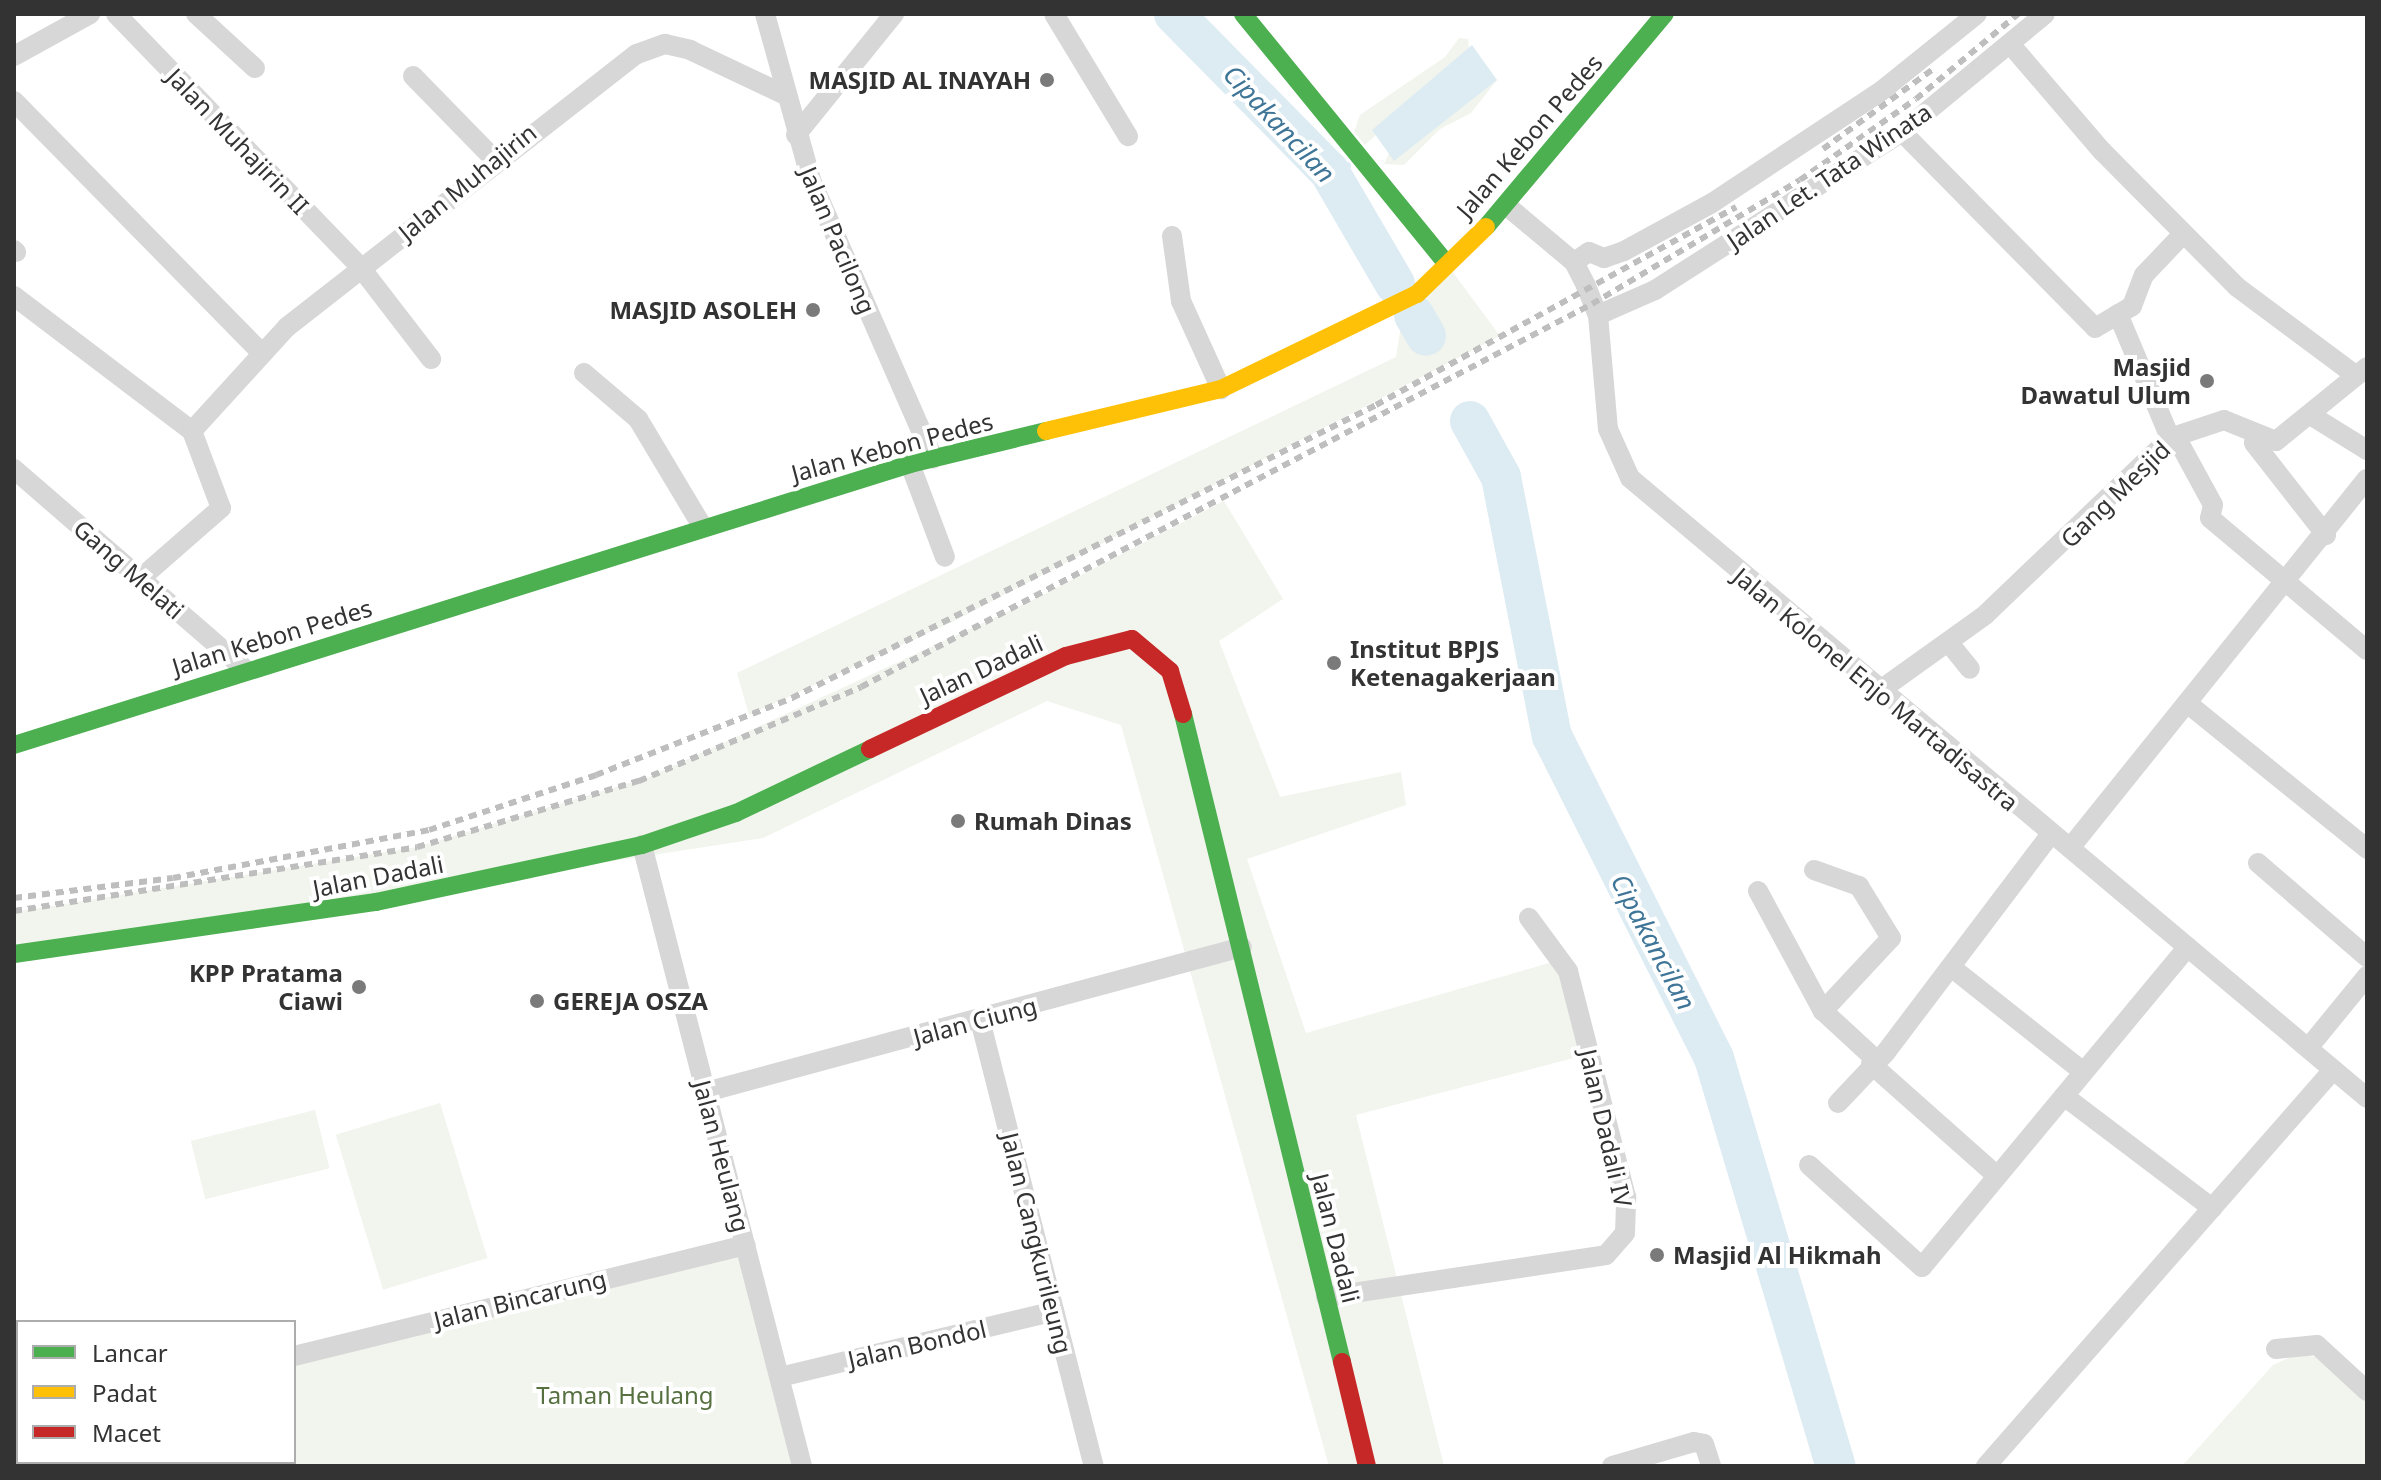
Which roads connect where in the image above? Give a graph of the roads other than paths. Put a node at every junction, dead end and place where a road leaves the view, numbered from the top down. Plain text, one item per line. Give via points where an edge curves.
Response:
1 (90, 14) edge
2 (116, 14) edge
3 (196, 14) edge
4 (765, 14) edge
5 (894, 14) edge
6 (1054, 14) edge
7 (1243, 14) edge
8 (1665, 14) edge
9 (1977, 14) edge
10 (2045, 14) edge
11 (2011, 45) junction
12 (14, 56) edge
13 (255, 68) dead end
14 (413, 76) dead end
15 (783, 94) junction
16 (14, 101) edge
17 (1902, 132) junction
18 (796, 135) junction
19 (1128, 136) dead end
20 (494, 159) junction
21 (1507, 206) junction
22 (2183, 234) junction
23 (1172, 236) dead end
24 (1574, 262) junction
25 (1446, 263) junction
26 (361, 268) junction
27 (14, 296) edge
28 (2118, 314) junction
29 (1598, 315) junction
30 (262, 353) junction
31 (431, 359) dead end
32 (2361, 371) edge
33 (584, 373) dead end
34 (1221, 389) junction
35 (2312, 416) junction
36 (192, 431) junction
37 (2256, 435) junction
38 (2173, 438) junction
39 (2367, 450) edge
40 (933, 458) junction
41 (910, 464) junction
42 (14, 469) edge
43 (2363, 492) edge
44 (702, 526) junction
45 (2326, 535) junction
46 (945, 557) dead end
47 (141, 578) junction
48 (2289, 584) junction
49 (1949, 643) junction
50 (2367, 650) edge
51 (245, 669) junction
52 (1970, 669) dead end
53 (1879, 691) junction
54 (2187, 703) junction
55 (14, 745) edge
56 (2050, 835) junction
57 (642, 845) junction
58 (2070, 848) junction
59 (2367, 849) edge
60 (2258, 863) dead end
61 (1814, 870) dead end
62 (1758, 891) dead end
63 (1529, 918) dead end
64 (1242, 947) junction
65 (2188, 947) junction
66 (14, 954) edge
67 (2367, 957) edge
68 (1951, 967) junction
69 (2367, 976) edge
70 (1823, 1011) junction
71 (980, 1020) junction
72 (2309, 1047) junction
73 (1872, 1061) junction
74 (2081, 1070) junction
75 (2333, 1070) junction
76 (706, 1092) junction
77 (2064, 1096) junction
78 (2367, 1098) edge
79 (1838, 1103) dead end
80 (1809, 1165) dead end
81 (1997, 1176) junction
82 (2212, 1208) junction
83 (746, 1245) junction
84 (1326, 1297) junction
85 (1054, 1311) junction
86 (2276, 1349) dead end
87 (296, 1356) edge
88 (780, 1377) junction
89 (2367, 1391) edge
90 (802, 1466) edge
91 (1094, 1466) edge
92 (1367, 1466) edge
93 (1612, 1466) edge
94 (1711, 1466) edge
95 (1986, 1466) edge

1 - 12 street
2 - 26 street, Jalan Muhajirin II
3 - 13 street
4 - 15 street, Jalan Pacilong
5 - 18 street
6 - 19 street
7 - 25 main road via 1372,180
8 - 21 main road, Jalan Kebon Pedes
9 - 24 street via 1880,92 1712,203 1624,251 1604,258 1589,252
10 - 11 street, Jalan Let. Tata Winata
11 - 17 street, Jalan Let. Tata Winata
11 - 22 street
14 - 20 street
15 - 18 street, Jalan Pacilong
15 - 20 street, Jalan Muhajirin via 665,44 600,78
16 - 30 street
17 - 28 street via 2095,328
17 - 29 street, Jalan Let. Tata Winata via 1655,290
18 - 40 street, Jalan Pacilong
20 - 26 street, Jalan Muhajirin
21 - 24 street, Jalan Kolonel Enjo Martadisastra
21 - 25 main road, Jalan Kebon Pedes
22 - 28 street
22 - 32 street via 2237,287
23 - 34 street via 1181,301
24 - 29 street, Jalan Kolonel Enjo Martadisastra
25 - 34 main road, Jalan Kebon Pedes via 1417,294 1385,315
26 - 30 street, Jalan Muhajirin
26 - 31 street, Jalan Muhajirin II
27 - 36 street
28 - 38 street
29 - 53 street, Jalan Kolonel Enjo Martadisastra via 1608,429 1630,478
30 - 36 street, Jalan Muhajirin
32 - 35 street, Gang Mesjid
33 - 44 street via 638,419
34 - 40 main road, Jalan Kebon Pedes
35 - 37 street, Gang Mesjid via 2276,441
35 - 39 street
36 - 47 street via 221,508
37 - 38 street, Gang Mesjid via 2224,420
37 - 45 street via 2254,443
38 - 48 street via 2213,505 2210,518
38 - 49 street, Gang Mesjid
40 - 41 main road, Jalan Kebon Pedes
41 - 44 main road, Jalan Kebon Pedes
41 - 46 street
42 - 47 street, Gang Melati
43 - 45 street
44 - 51 main road, Jalan Kebon Pedes
45 - 48 street
47 - 51 street, Gang Melati
48 - 50 street
48 - 54 street
49 - 52 street
49 - 53 street, Gang Mesjid
51 - 55 main road, Jalan Kebon Pedes
53 - 56 street, Jalan Kolonel Enjo Martadisastra
54 - 58 street
54 - 59 street
56 - 58 street, Jalan Kolonel Enjo Martadisastra
56 - 68 street
57 - 64 main road, Jalan Dadali via 736,813 1066,656 1132,639 1150,647 1170,671
57 - 66 main road, Jalan Dadali via 345,908
57 - 76 street, Jalan Heulang
58 - 65 street, Jalan Kolonel Enjo Martadisastra
60 - 67 street
61 - 70 street via 1859,886 1891,938
62 - 70 street
63 - 84 street, Jalan Dadali IV via 1568,971 1626,1197 1625,1233 1606,1255
64 - 71 street, Jalan Ciung
64 - 84 main road, Jalan Dadali
65 - 72 street, Jalan Kolonel Enjo Martadisastra
65 - 74 street
68 - 73 street
68 - 74 street
69 - 72 street
70 - 73 street
71 - 76 street, Jalan Ciung
71 - 85 street, Jalan Cangkurileung
72 - 75 street, Jalan Kolonel Enjo Martadisastra
73 - 79 street
73 - 81 street
74 - 77 street
75 - 78 street, Jalan Kolonel Enjo Martadisastra
75 - 82 street
76 - 83 street, Jalan Heulang
77 - 81 street
77 - 82 street
80 - 81 street via 1922,1267
82 - 95 street
83 - 87 street, Jalan Bincarung
83 - 88 street, Jalan Heulang
84 - 92 main road, Jalan Dadali
85 - 88 street, Jalan Bondol
85 - 91 street, Jalan Cangkurileung
86 - 89 street via 2317,1345
88 - 90 street, Jalan Heulang
93 - 94 street via 1694,1442 1704,1444

